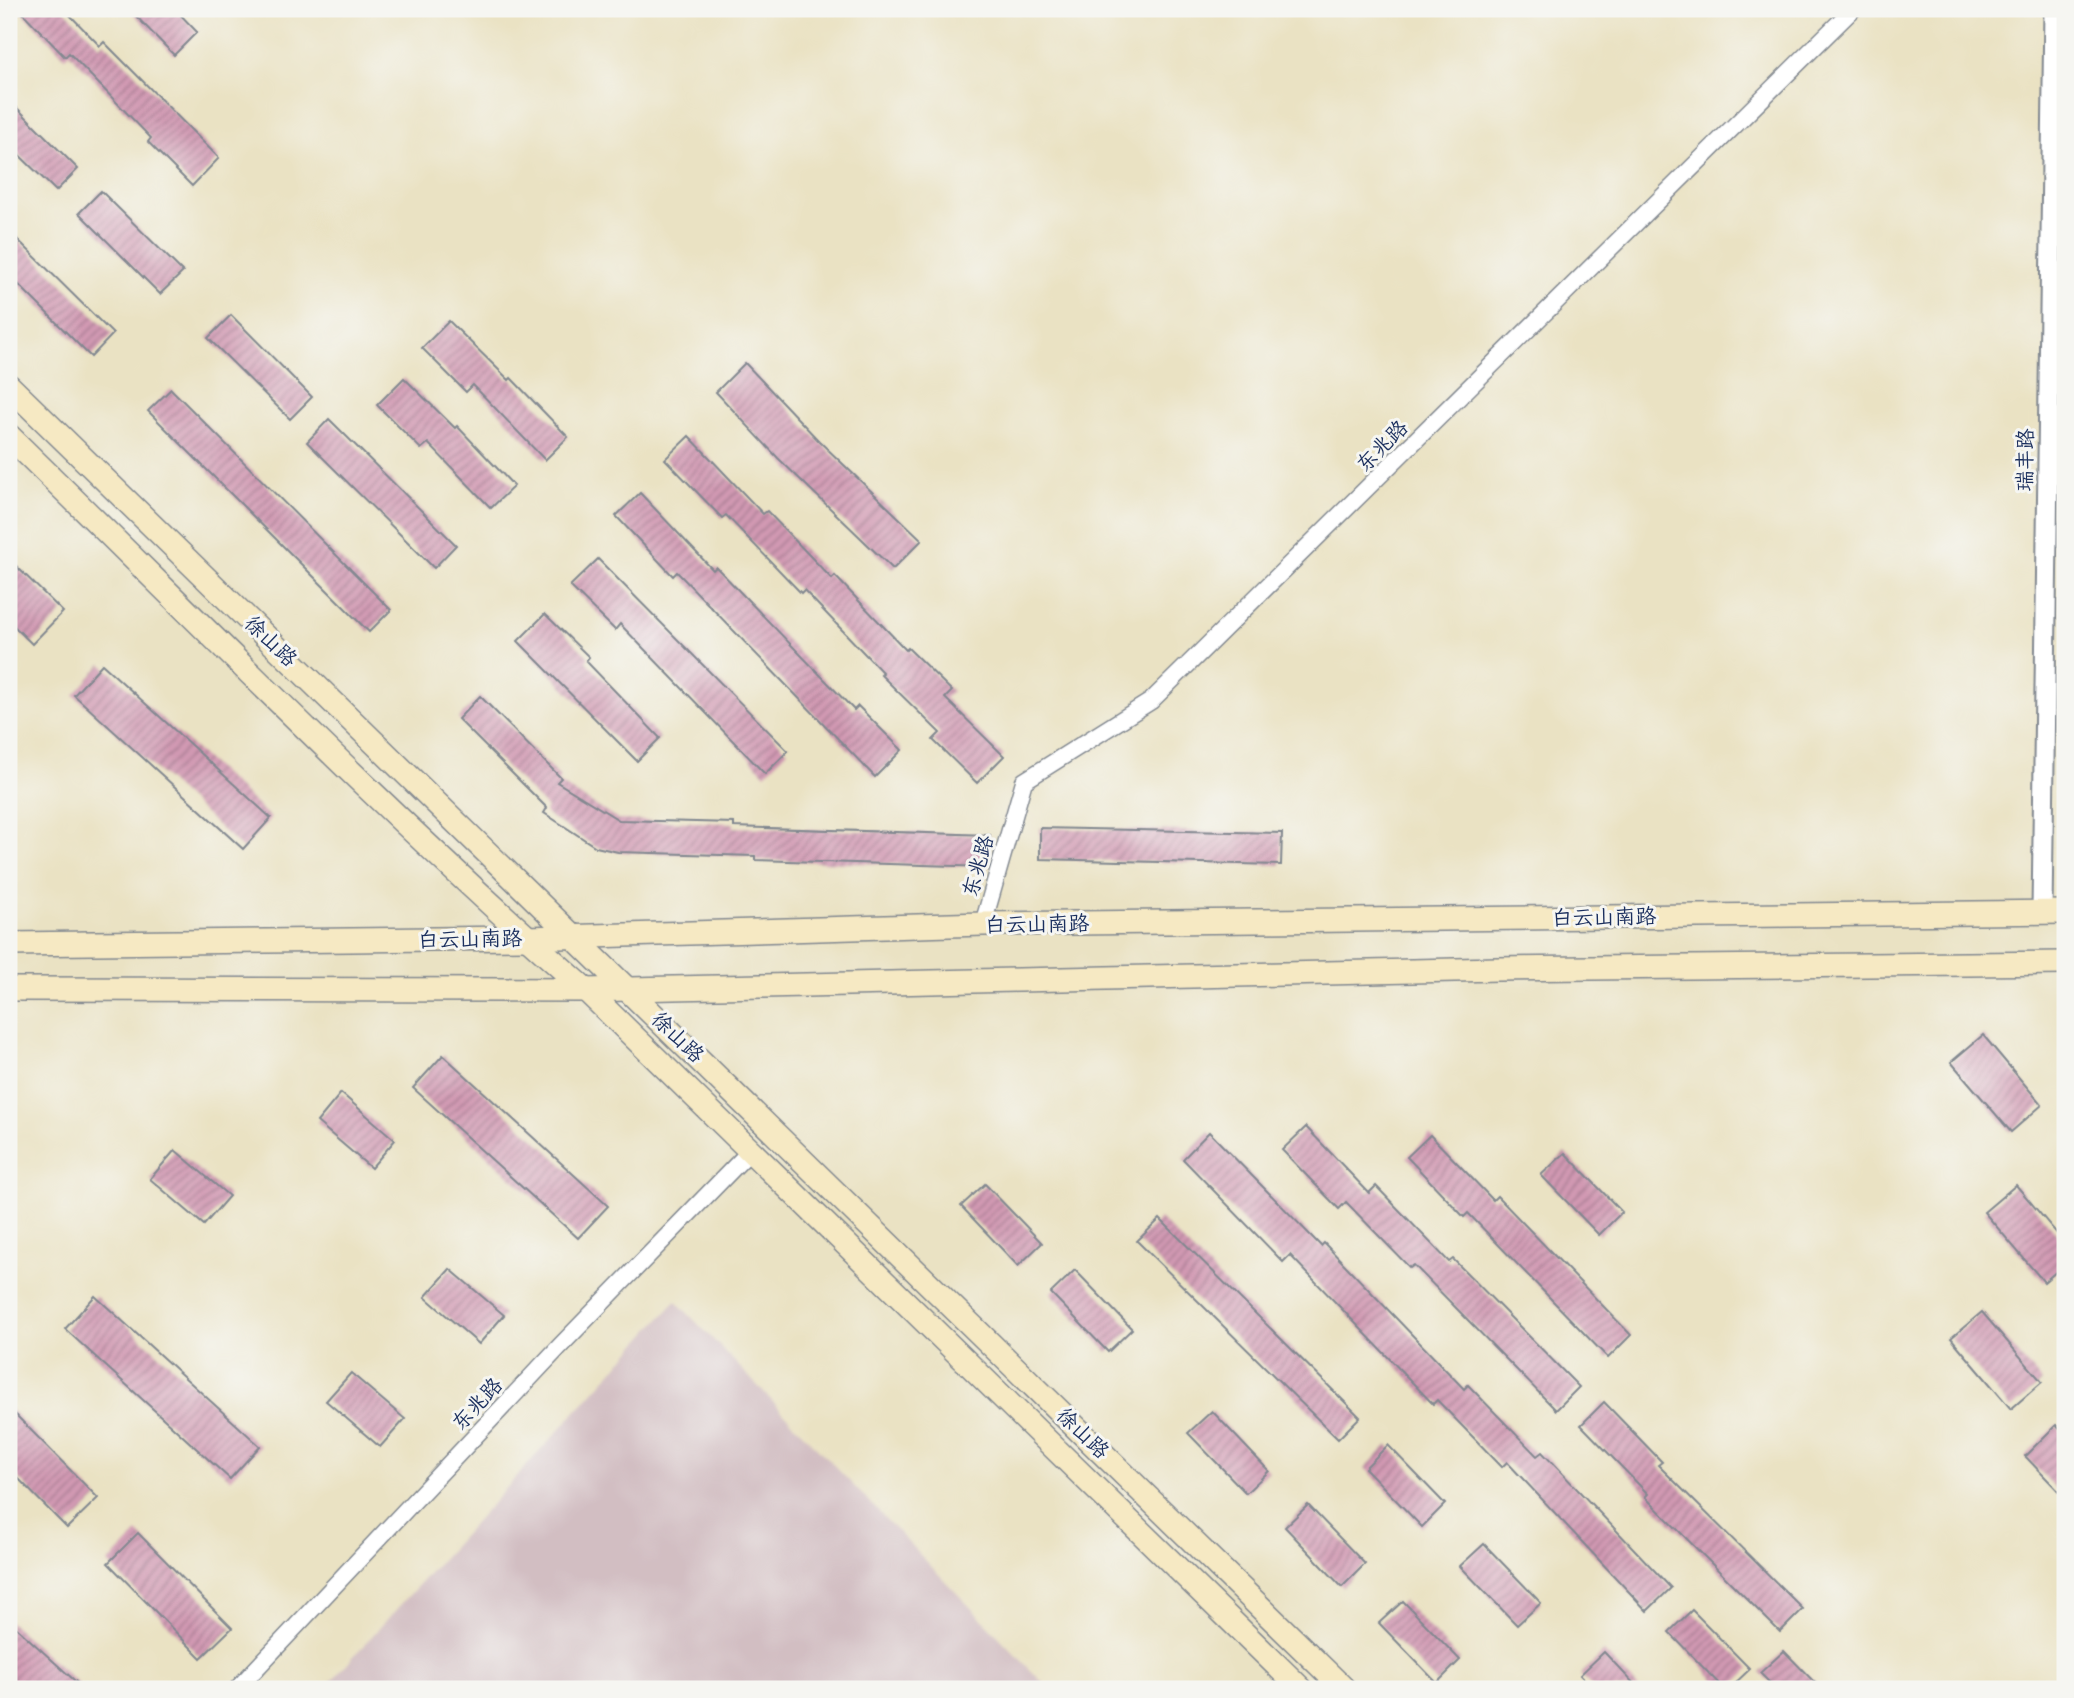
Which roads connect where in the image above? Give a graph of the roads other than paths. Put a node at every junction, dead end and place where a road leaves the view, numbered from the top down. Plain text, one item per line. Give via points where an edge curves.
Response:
1 (1853, 9) edge
2 (2054, 9) edge
3 (9, 386) edge
4 (9, 436) edge
5 (2054, 912) edge
6 (983, 924) junction
7 (576, 937) junction
8 (527, 938) junction
9 (9, 944) edge
10 (2065, 963) edge
11 (9, 989) edge
12 (629, 989) junction
13 (586, 990) junction
14 (751, 1150) junction
15 (237, 1689) edge
16 (1301, 1689) edge
17 (1344, 1689) edge

1 - 6 street, 东兆路 via 1151,701 1024,781
2 - 5 street, 瑞丰路
3 - 7 main road, 徐山路
4 - 8 main road, 徐山路
5 - 6 main road, 白云山南路
6 - 7 main road, 白云山南路
7 - 8 main road, 白云山南路
7 - 12 main road, 徐山路
8 - 9 main road, 白云山南路
8 - 13 main road, 徐山路
10 - 12 main road via 1497,969
11 - 13 main road
12 - 13 main road
12 - 17 main road, 徐山路
13 - 14 main road, 徐山路
14 - 15 street, 东兆路
14 - 16 main road, 徐山路

